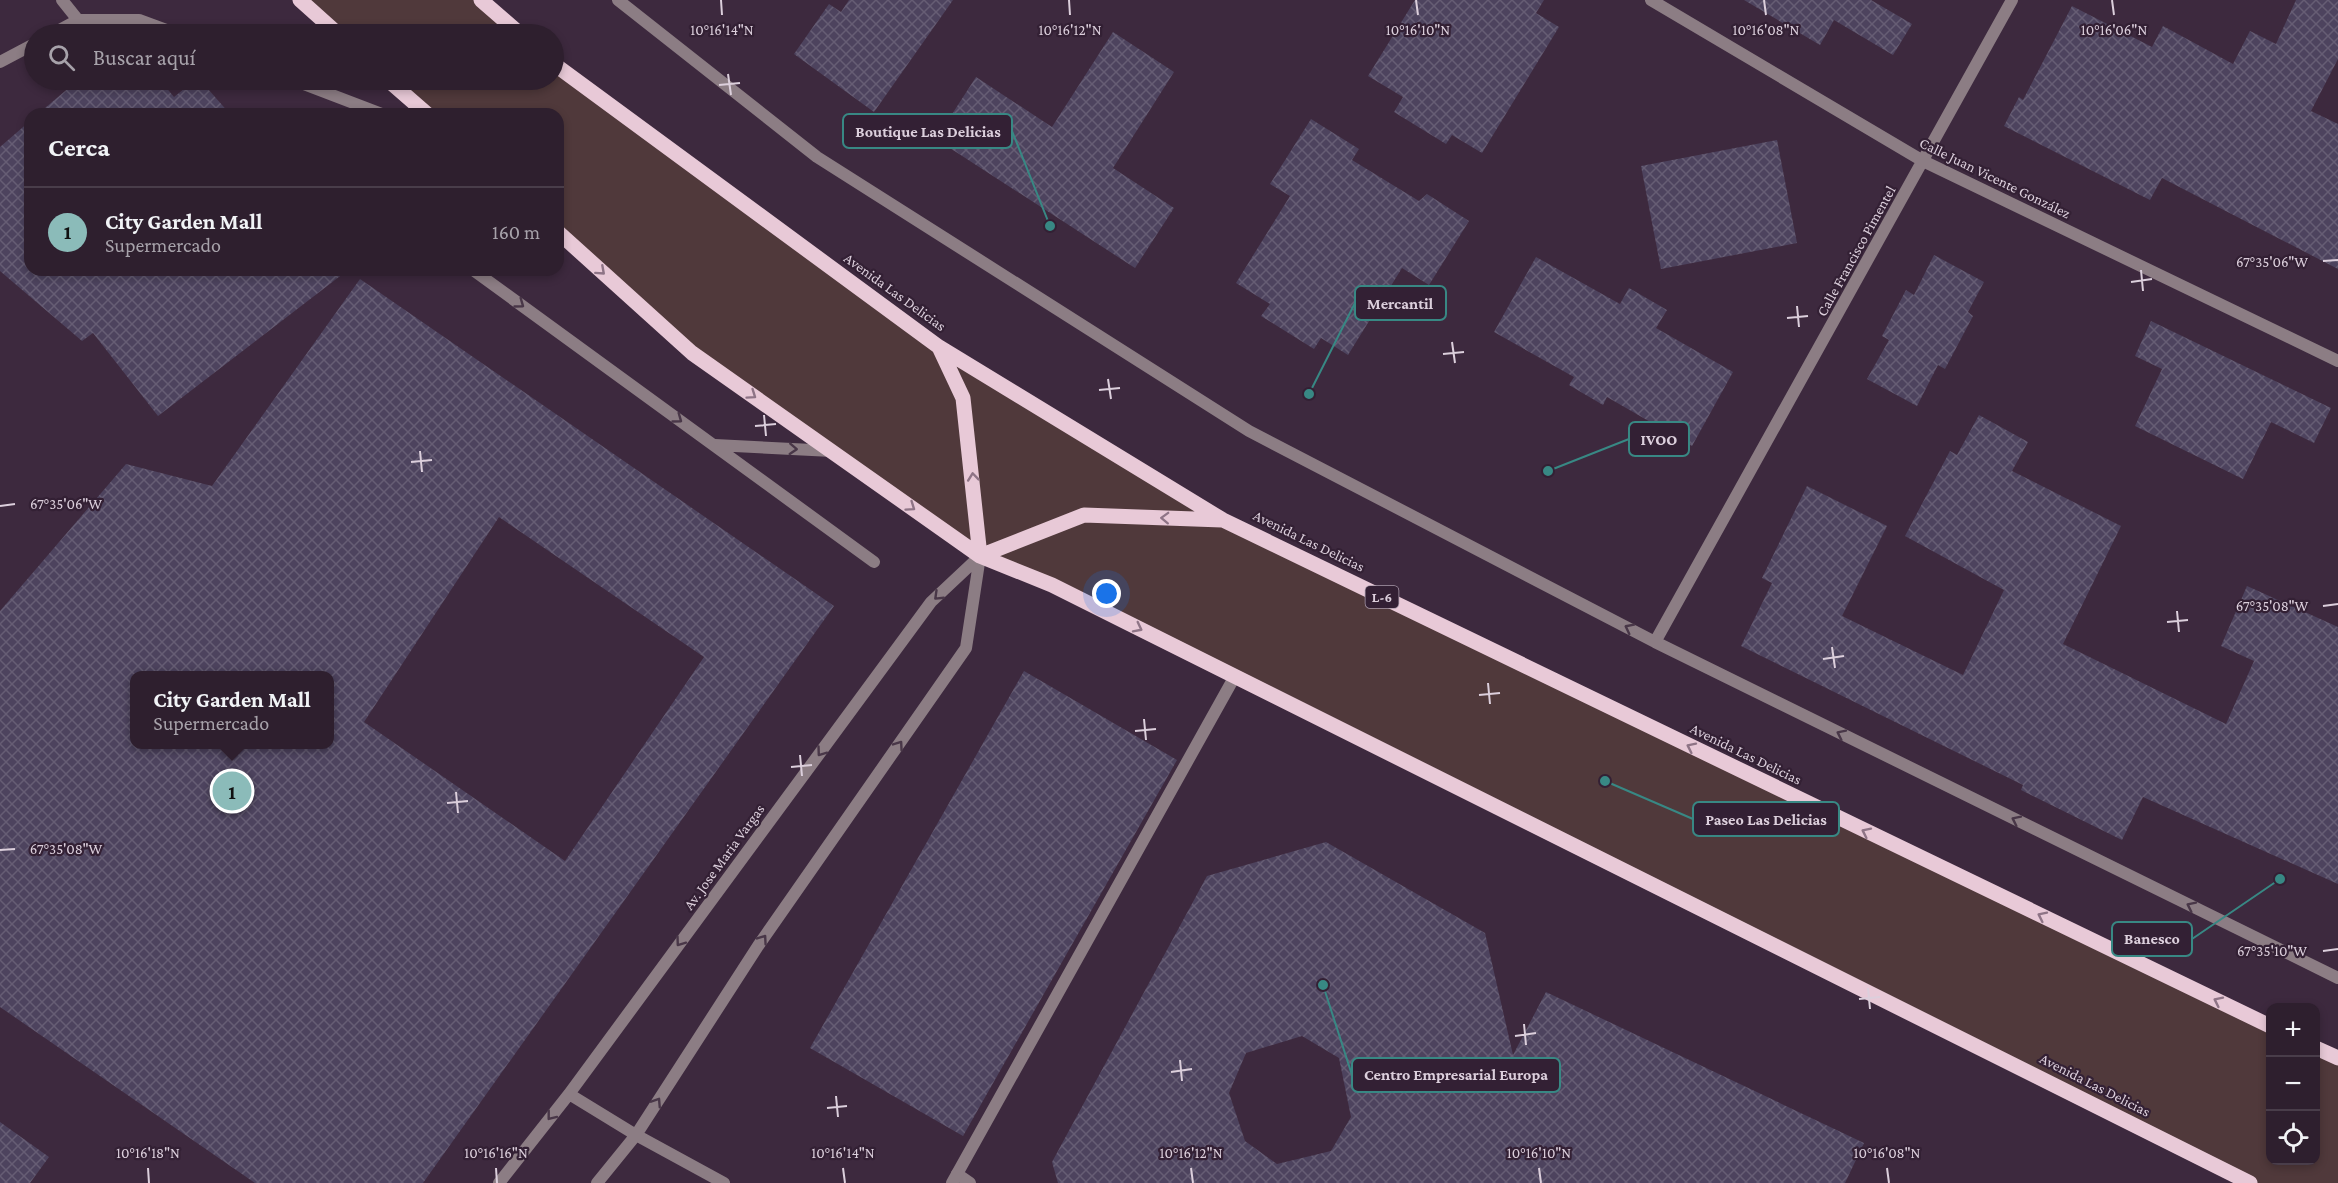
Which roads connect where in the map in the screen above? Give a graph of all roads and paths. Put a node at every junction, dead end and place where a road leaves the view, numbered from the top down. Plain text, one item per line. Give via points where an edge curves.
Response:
1 (62, 0) edge
2 (300, 0) edge
3 (481, 0) edge
4 (618, 0) edge
5 (1651, 0) edge
6 (2012, 0) edge
7 (78, 20) junction
8 (71, 24) edge
9 (150, 24) edge
10 (327, 24) edge
11 (509, 24) edge
12 (24, 49) edge
13 (0, 62) edge
14 (564, 71) edge
15 (319, 90) edge
16 (399, 90) edge
17 (366, 108) edge
18 (420, 108) edge
19 (1923, 161) junction
20 (564, 237) edge
21 (481, 276) edge
22 (939, 347) junction
23 (2338, 361) edge
24 (714, 445) junction
25 (832, 451) junction
26 (1223, 520) junction
27 (980, 556) junction
28 (874, 562) dead end
29 (1655, 642) junction
30 (1235, 676) junction
31 (2338, 978) edge
32 (2266, 1024) edge
33 (2320, 1050) edge
34 (2338, 1058) edge
35 (569, 1094) junction
36 (636, 1135) junction
37 (954, 1179) edge
38 (499, 1183) edge
39 (597, 1183) edge
40 (724, 1183) edge
41 (970, 1183) edge
42 (2250, 1183) edge

1 - 7 street
2 - 10 main road
3 - 11 main road
29 -> 4 street via 1249,431 817,157
5 - 19 street, Calle Juan Vicente González
6 - 19 street, Calle Francisco Pimentel
7 - 8 street
7 - 9 street via 139,20
12 - 13 street
14 - 22 main road, Avenida Las Delicias / L-6
15 - 17 street
16 - 18 main road
19 - 23 street, Calle Juan Vicente González
19 - 29 street, Calle Francisco Pimentel
20 -> 25 main road, Avenida Las Delicias via 692,353
21 -> 24 street
22 - 26 main road, Avenida Las Delicias / L-6
27 -> 22 main road via 963,398
24 -> 25 street
24 - 28 street
25 -> 27 main road, Avenida Las Delicias
26 -> 27 main road via 1084,515
32 -> 26 main road, Avenida Las Delicias / L-6
27 -> 30 main road, Avenida Las Delicias via 1052,585
27 -> 35 street, Av. Jose Maria Vargas via 931,603
36 -> 27 street via 758,946 966,648
31 -> 29 street
30 - 37 street
30 - 42 main road, Avenida Las Delicias
33 - 34 main road
35 - 36 street
35 -> 38 street, Av. Jose Maria Vargas
36 - 39 street
36 - 40 street
37 - 41 street

